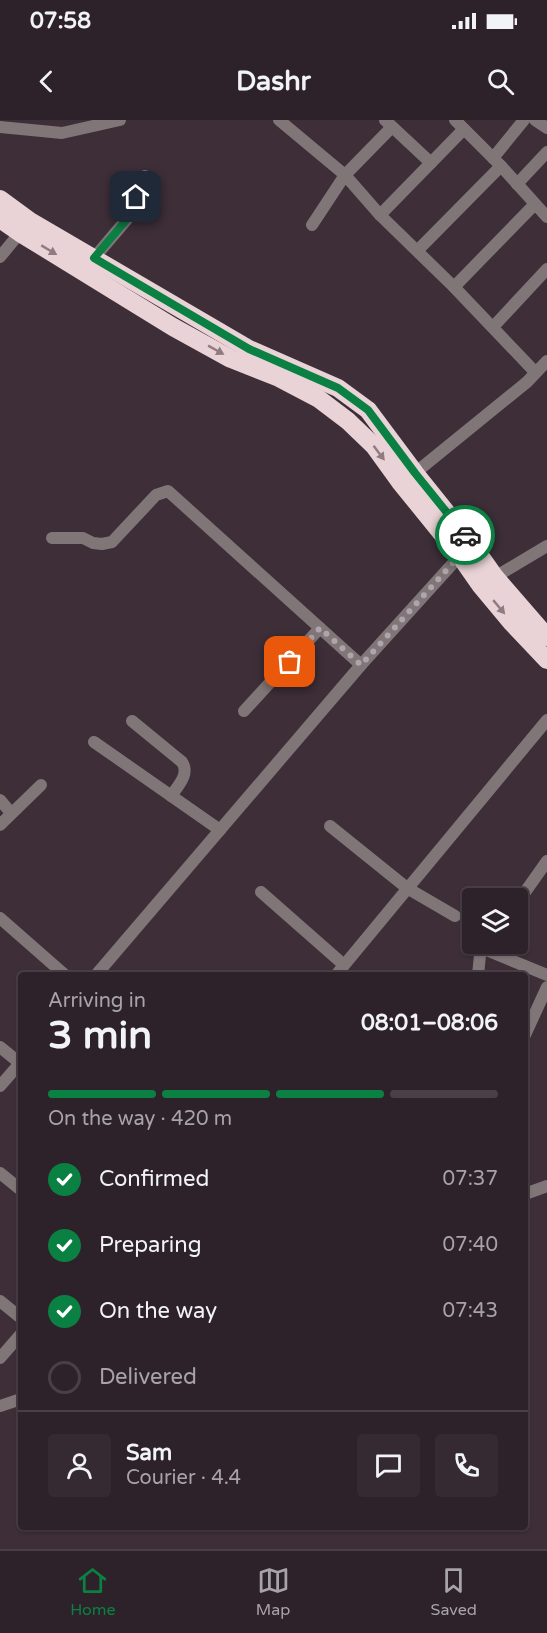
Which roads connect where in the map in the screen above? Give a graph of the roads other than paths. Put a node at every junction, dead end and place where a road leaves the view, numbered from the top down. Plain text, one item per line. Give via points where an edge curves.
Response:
1 (120, 120) edge
2 (279, 120) edge
3 (524, 120) edge
4 (535, 120) edge
5 (389, 123) edge
6 (76, 125) edge
7 (459, 125) edge
8 (0, 127) edge
9 (547, 128) edge
10 (547, 152) edge
11 (431, 162) junction
12 (497, 162) junction
13 (345, 175) junction
14 (145, 176) dead end
15 (517, 184) junction
16 (0, 199) edge
17 (534, 205) junction
18 (380, 215) junction
19 (547, 217) edge
20 (0, 219) edge
21 (312, 225) dead end
22 (25, 227) junction
23 (418, 250) junction
24 (0, 257) edge
25 (94, 258) junction
26 (547, 269) edge
27 (454, 286) junction
28 (184, 311) junction
29 (173, 327) junction
30 (493, 327) junction
31 (547, 361) edge
32 (535, 372) junction
33 (415, 473) junction
34 (52, 538) dead end
35 (547, 546) edge
36 (466, 550) junction
37 (495, 577) junction
38 (320, 628) junction
39 (547, 637) edge
40 (547, 660) edge
41 (361, 665) junction
42 (244, 711) dead end
43 (547, 720) edge
44 (132, 721) dead end
45 (94, 742) dead end
46 (41, 785) dead end
47 (171, 796) junction
48 (0, 800) edge
49 (11, 813) junction
50 (0, 825) edge
51 (330, 826) dead end
52 (220, 830) junction
53 (547, 861) edge
54 (407, 888) junction
55 (528, 888) edge
56 (261, 892) dead end
57 (455, 916) dead end
58 (0, 918) edge
59 (482, 954) edge
60 (502, 954) edge
61 (340, 970) edge
62 (62, 972) edge
63 (99, 972) edge
64 (478, 972) edge
65 (547, 975) edge
66 (547, 987) edge
67 (528, 1027) edge
68 (0, 1047) edge
69 (18, 1061) edge
70 (18, 1066) edge
71 (0, 1086) edge
72 (0, 1173) edge
73 (547, 1186) edge
74 (18, 1188) edge
75 (528, 1193) edge
76 (0, 1300) edge
77 (18, 1315) edge
78 (18, 1338) edge
79 (0, 1359) edge
80 (18, 1400) edge
81 (0, 1406) edge

1 - 6 street
2 - 13 street
3 - 12 street
4 - 9 street
5 - 11 street
5 - 13 street
6 - 8 street via 62,133
7 - 11 street
7 - 12 street
10 - 15 street
11 - 18 street
12 - 15 street
12 - 23 street
13 - 18 street
13 - 21 street
14 - 25 street via 128,218
15 - 17 street
16 - 22 highway
17 - 19 street
17 - 27 street
18 - 23 street
20 - 22 highway
22 - 24 street
22 - 25 highway
22 -> 29 highway
23 - 27 street
25 - 28 highway
26 - 30 street
27 - 30 street
28 - 29 street
28 - 33 highway via 249,349 338,388 368,410
29 -> 36 highway via 231,359 319,399 374,446 400,482
30 - 32 street
31 - 32 street
32 - 33 street
33 - 36 highway
34 - 38 street via 112,542 156,495 168,491
35 - 37 street
36 - 37 highway
36 -> 40 highway via 480,586
36 - 41 street
37 - 39 highway
38 - 41 street
38 - 42 street
41 - 52 street
43 - 54 street
44 - 47 street via 185,767 186,773
45 - 47 street
46 - 49 street
47 - 52 street
48 - 49 street
49 - 50 street
51 - 54 street
52 - 63 street
53 - 55 street
54 - 57 street
54 - 61 street
56 - 61 street
58 - 62 street
59 - 64 street
60 - 65 street
66 - 67 street
68 - 69 street
70 - 71 street
72 - 74 street
73 - 75 street
76 - 77 street
78 - 79 street
80 - 81 street

